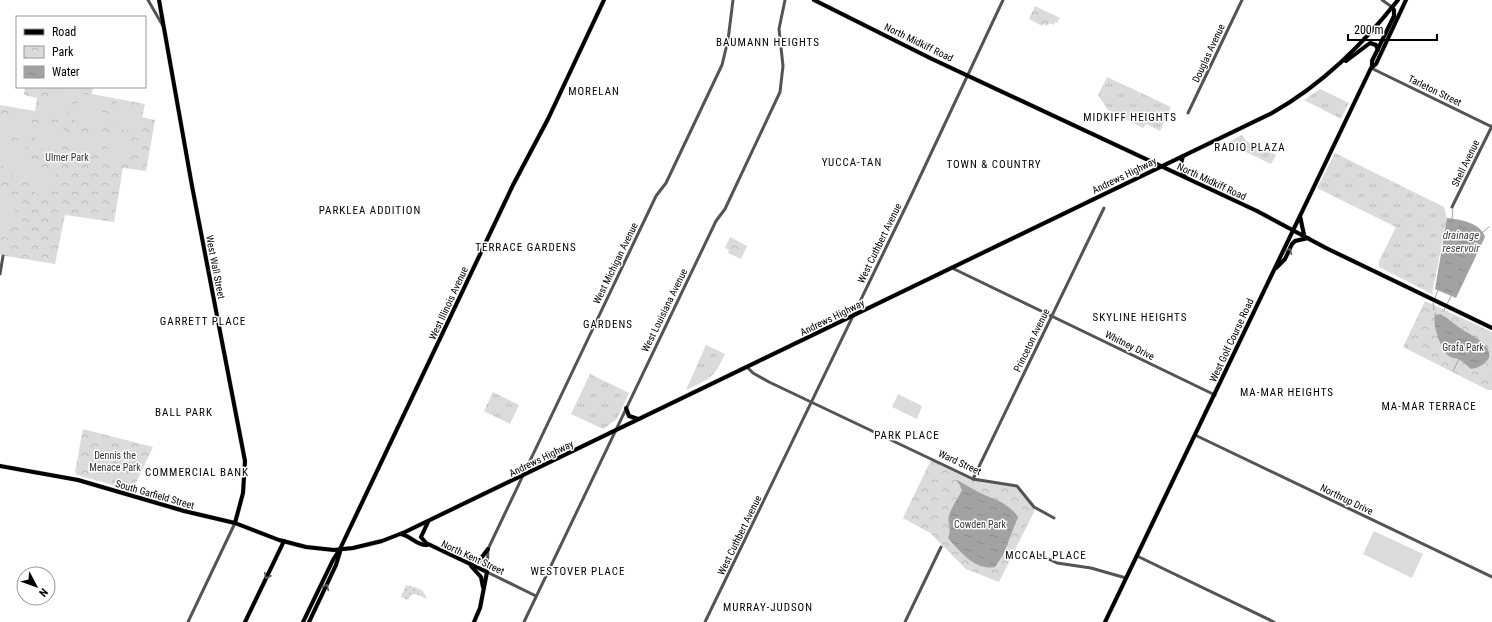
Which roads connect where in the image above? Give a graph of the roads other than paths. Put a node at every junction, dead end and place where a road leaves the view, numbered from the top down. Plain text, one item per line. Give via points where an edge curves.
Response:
1 (148, 0) edge
2 (159, 0) edge
3 (604, 0) edge
4 (732, 0) edge
5 (785, 0) edge
6 (814, 0) edge
7 (1003, 0) edge
8 (1242, 0) edge
9 (1382, 0) edge
10 (1398, 0) edge
11 (1406, 0) edge
12 (1392, 7) junction
13 (164, 28) junction
14 (1378, 50) junction
15 (1339, 65) junction
16 (1372, 67) junction
17 (967, 74) junction
18 (1188, 113) dead end
19 (1492, 126) edge
20 (1183, 156) junction
21 (1161, 166) junction
22 (1185, 176) junction
23 (1452, 207) dead end
24 (1104, 208) dead end
25 (1300, 214) junction
26 (1293, 229) junction
27 (1306, 236) junction
28 (3, 256) dead end
29 (952, 268) junction
30 (1273, 271) junction
31 (0, 274) edge
32 (853, 316) junction
33 (1052, 316) junction
34 (1492, 328) edge
35 (747, 367) junction
36 (1215, 395) junction
37 (812, 402) junction
38 (626, 408) junction
39 (638, 419) junction
40 (616, 430) junction
41 (1195, 435) junction
42 (0, 466) edge
43 (522, 476) junction
44 (973, 479) junction
45 (1054, 518) dead end
46 (428, 521) junction
47 (235, 522) junction
48 (401, 534) junction
49 (284, 541) junction
50 (428, 545) junction
51 (941, 547) dead end
52 (340, 549) junction
53 (488, 549) junction
54 (1038, 554) dead end
55 (1137, 556) junction
56 (466, 562) junction
57 (487, 572) junction
58 (1492, 577) edge
59 (1126, 578) junction
60 (484, 590) junction
61 (536, 596) junction
62 (188, 622) edge
63 (245, 622) edge
64 (303, 622) edge
65 (309, 622) edge
66 (474, 622) edge
67 (524, 622) edge
68 (705, 622) edge
69 (904, 622) edge
70 (1105, 622) edge
71 (1274, 622) edge

1 - 13 street
2 - 13 main road, West Wall Street
3 - 52 main road, West Illinois Avenue
4 - 43 street, West Michigan Avenue via 728,40 722,65 666,183 656,196
5 - 38 street, West Louisiana Avenue via 779,29 783,74 777,100
6 - 17 main road, North Midkiff Road
7 - 17 street, West Cuthbert Avenue
8 - 18 street, Douglas Avenue
9 - 12 street
10 - 12 main road, Andrews Highway
11 - 16 main road, West Golf Course Road via 1376,64
12 - 14 main road, West Golf Course Road via 1394,16
12 - 15 main road, Andrews Highway via 1372,32
13 - 47 main road, West Wall Street via 245,461 243,493
14 - 15 main road via 1375,44 1367,45 1354,57
14 - 16 main road, West Golf Course Road
15 - 20 main road, Andrews Highway via 1305,92 1278,109
16 - 19 street, Tarleton Street
16 - 25 main road, West Golf Course Road
17 - 21 main road, North Midkiff Road
17 - 32 street, West Cuthbert Avenue
19 - 23 street, Shell Avenue
20 - 21 main road, Andrews Highway
20 - 22 main road via 1180,167
21 - 22 main road, North Midkiff Road
21 - 29 main road, Andrews Highway
22 - 26 main road, North Midkiff Road
24 - 33 street, Princeton Avenue
25 - 26 main road, West Golf Course Road
25 - 27 main road via 1300,222
26 - 27 main road, North Midkiff Road
26 - 30 main road, West Golf Course Road
30 -> 27 main road via 1285,259 1295,241
27 - 34 main road, North Midkiff Road
28 - 31 street
29 - 32 main road, Andrews Highway
29 - 33 street, Whitney Drive
30 - 36 main road, West Golf Course Road
32 - 35 main road, Andrews Highway
32 - 37 street, West Cuthbert Avenue
33 - 36 street, Whitney Drive
33 - 44 street, Princeton Avenue
35 - 37 street, Ward Street via 758,376
35 - 39 main road, Andrews Highway
36 - 41 main road, West Golf Course Road
37 - 44 street, Ward Street
37 - 68 street, West Cuthbert Avenue
38 - 39 main road via 629,416
38 - 40 street, West Louisiana Avenue
39 - 40 main road, Andrews Highway
40 - 43 main road, Andrews Highway
40 - 61 street, West Louisiana Avenue
41 - 55 main road, West Golf Course Road
41 - 58 street, Northrup Drive
42 - 47 main road, South Garfield Street via 78,480 184,511
43 - 46 main road, Andrews Highway
43 - 53 street, West Michigan Avenue
44 - 45 street, Ward Street via 1017,486 1034,506
46 - 48 main road, Andrews Highway
46 - 50 main road, North Kent Street via 421,537
47 - 49 main road, Andrews Highway
47 - 62 street, West Wall Street
48 - 50 main road via 422,546
48 - 52 main road, Andrews Highway via 369,545
49 - 52 main road, Andrews Highway via 315,548
49 -> 63 main road
50 - 56 main road, North Kent Street
51 - 69 street
52 - 64 main road, West Illinois Avenue
65 -> 52 main road, West Illinois Avenue via 336,565
53 - 56 main road via 476,562
53 - 57 street, West Michigan Avenue
54 - 59 street via 1057,563 1091,568
55 - 59 main road, West Golf Course Road
55 - 71 street
56 - 57 main road, North Kent Street
56 - 60 main road via 481,577
57 - 60 main road, West Michigan Avenue
57 - 61 street, North Kent Street
59 - 70 main road, West Golf Course Road
60 - 66 main road, West Michigan Avenue
61 - 67 street, West Louisiana Avenue

